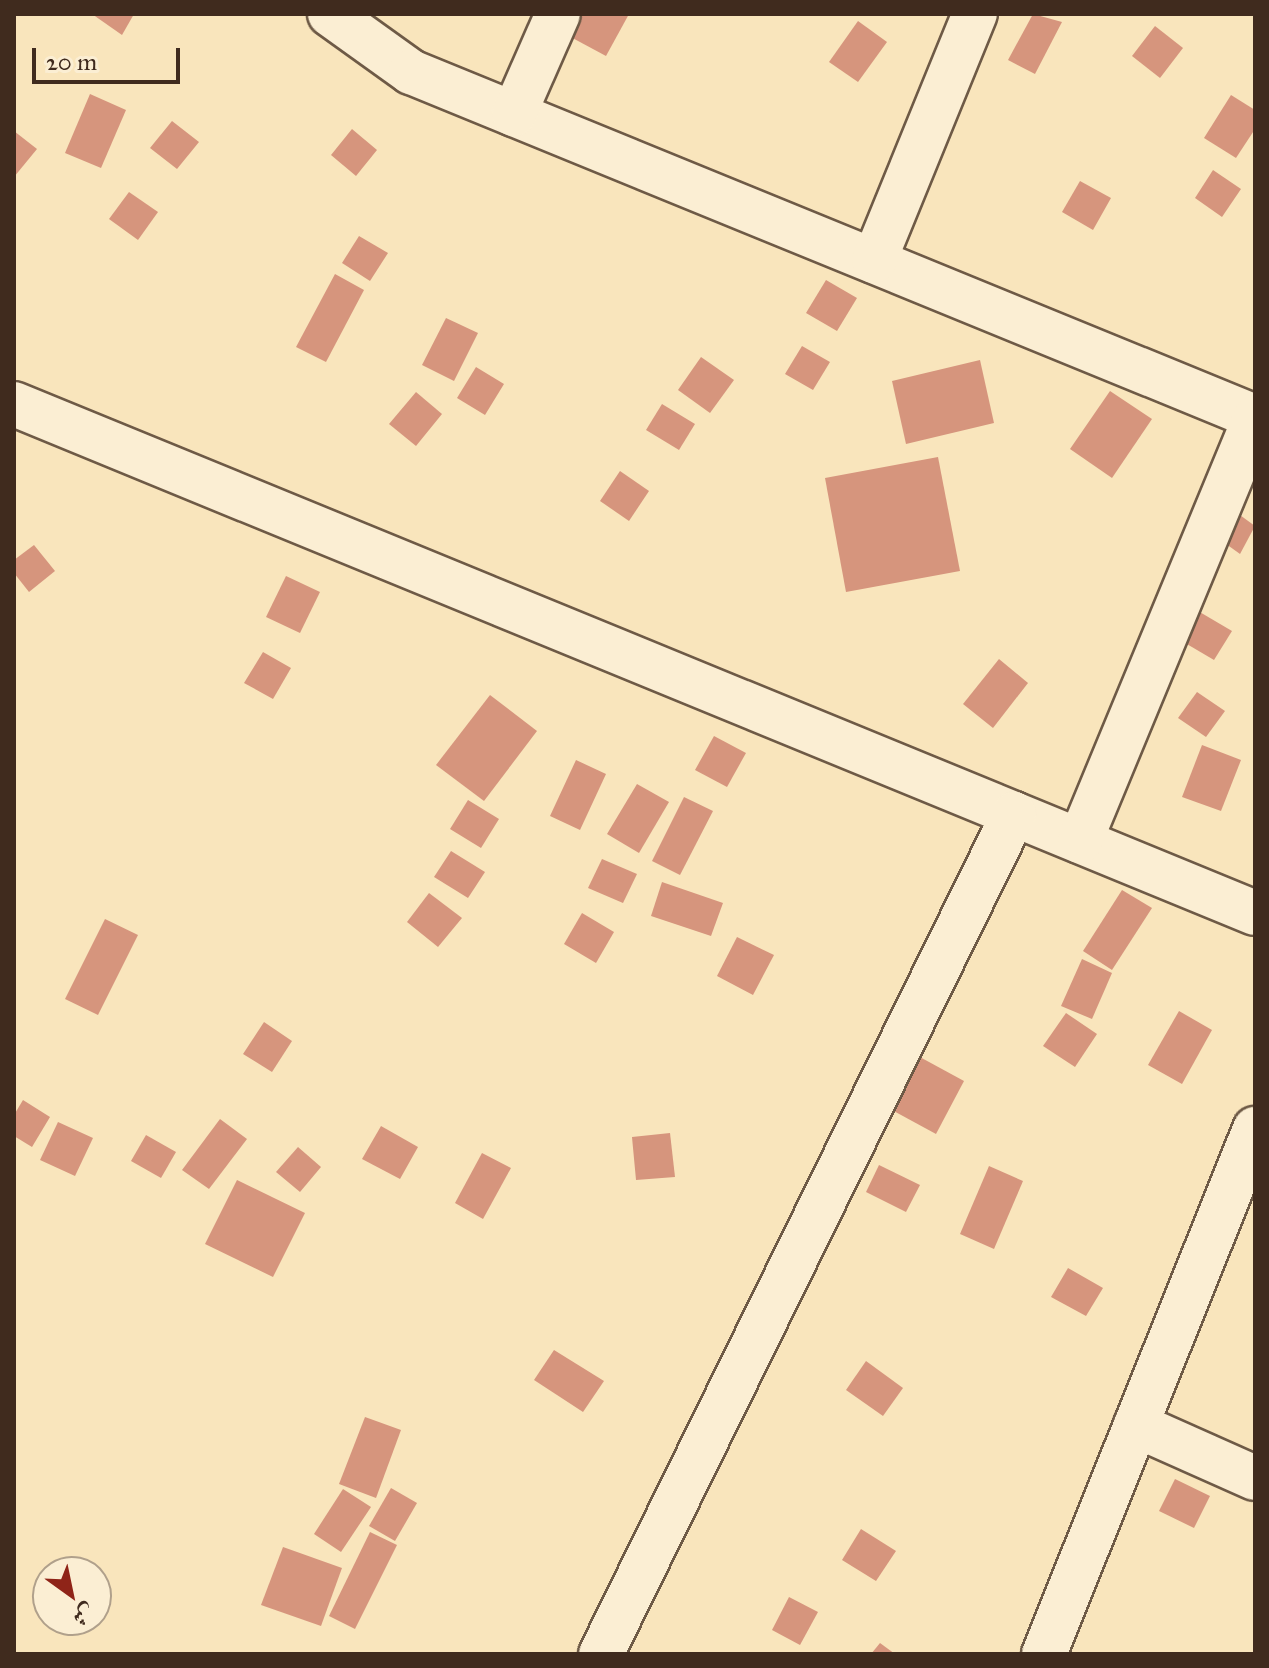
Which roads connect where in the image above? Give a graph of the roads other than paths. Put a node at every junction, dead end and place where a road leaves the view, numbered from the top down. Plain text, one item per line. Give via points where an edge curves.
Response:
1 (330, 14) edge
2 (558, 14) edge
3 (975, 14) edge
4 (514, 114) junction
5 (874, 261) junction
6 (14, 404) edge
7 (1255, 418) edge
8 (1014, 814) junction
9 (1080, 841) junction
10 (1255, 913) edge
11 (1255, 1129) edge
12 (1136, 1425) junction
13 (1255, 1478) edge
14 (601, 1654) edge
15 (1044, 1654) edge

1 - 4 street via 411,72
2 - 4 street
3 - 5 street
4 - 5 street
5 - 7 street
6 - 8 street
7 - 9 street
8 - 9 street
8 - 14 street
9 - 10 street
11 - 12 street
12 - 13 street
12 - 15 street

